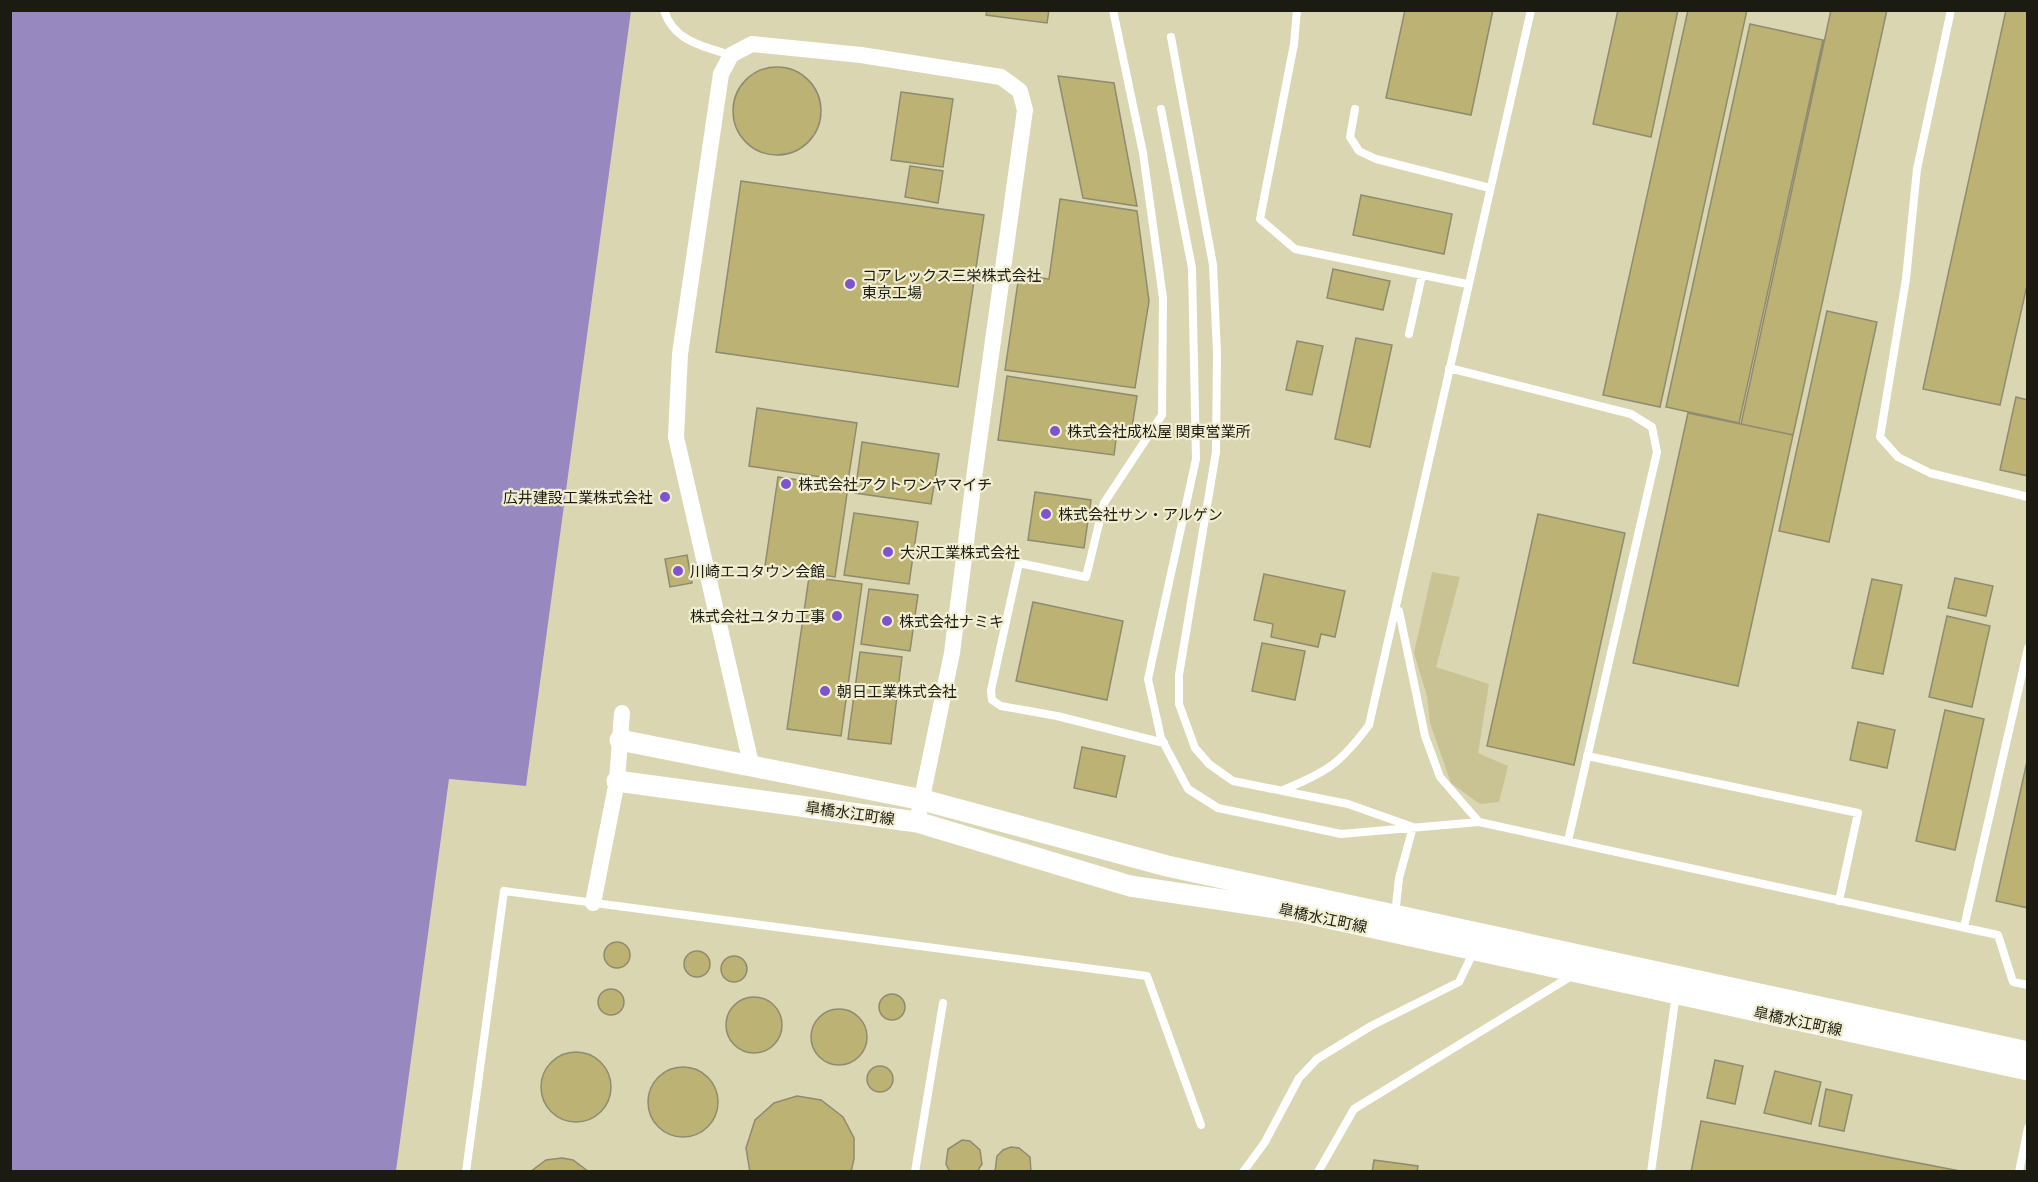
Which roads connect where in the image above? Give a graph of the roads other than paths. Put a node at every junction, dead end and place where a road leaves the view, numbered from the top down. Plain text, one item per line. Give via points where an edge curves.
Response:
1 (664, 10) edge
2 (1113, 10) edge
3 (1297, 10) edge
4 (1531, 10) edge
5 (1951, 10) edge
6 (1171, 37) dead end
7 (731, 55) junction
8 (1161, 109) dead end
9 (1355, 109) dead end
10 (1490, 188) junction
11 (1422, 274) junction
12 (1467, 284) junction
13 (1409, 334) dead end
14 (1449, 368) junction
15 (2028, 497) edge
16 (1398, 608) junction
17 (2028, 648) edge
18 (622, 713) dead end
19 (620, 740) junction
20 (1164, 743) junction
21 (1587, 756) junction
22 (752, 768) junction
23 (617, 781) junction
24 (1283, 790) junction
25 (923, 800) junction
26 (917, 822) junction
27 (1479, 822) junction
28 (1413, 827) junction
29 (1568, 842) junction
30 (1839, 901) junction
31 (593, 903) junction
32 (1392, 923) junction
33 (1964, 927) junction
34 (1474, 951) junction
35 (1577, 973) junction
36 (2028, 985) edge
37 (1678, 986) junction
38 (943, 1003) dead end
39 (2028, 1052) edge
40 (2028, 1070) edge
41 (1201, 1125) dead end
42 (2028, 1128) edge
43 (466, 1172) edge
44 (915, 1172) edge
45 (1243, 1172) edge
46 (1318, 1172) edge
47 (1651, 1172) edge
48 (2019, 1172) edge

1 - 7 lane via 668,23 691,43
2 - 20 lane via 1143,153 1163,298 1162,415 1104,503 1086,577 1019,564 991,690 992,700 1001,706
3 - 11 lane via 1260,219 1295,249
4 - 10 lane
5 - 15 lane via 1917,169 1906,279 1880,437 1898,457 1930,473
6 - 24 lane via 1213,265 1217,353 1216,452 1179,675 1179,704 1195,748 1209,764 1233,781
7 - 22 street via 721,74 680,354 676,437
7 - 25 street via 752,44 861,55 1001,77 1020,91 1025,110 952,653
8 - 20 lane via 1192,268 1196,378 1196,459 1148,679
9 - 10 lane via 1350,137 1359,151 1376,159
10 - 12 lane
11 - 12 lane
11 - 13 lane
12 - 14 lane
14 - 16 lane
14 - 21 lane via 1631,414 1652,427 1657,452
16 - 24 lane via 1370,725 1347,755 1331,767
16 - 27 lane via 1425,736 1440,777
17 - 33 lane
18 - 19 street
19 - 22 street, 皐橋水江町線
19 - 23 street
20 - 28 lane via 1188,789 1218,808 1341,834
21 - 29 lane
21 - 30 lane via 1858,813
22 - 25 street, 皐橋水江町線
23 - 26 street, 皐橋水江町線
23 - 31 street
24 - 28 lane via 1348,804
25 - 26 street
25 - 32 street, 皐橋水江町線
26 - 32 street, 皐橋水江町線 via 1130,886
27 - 28 lane
27 - 29 lane
28 - 32 lane
29 - 30 lane
30 - 33 lane
31 - 41 lane via 1147,976
31 - 43 lane via 504,891
32 - 34 street, 皐橋水江町線
32 - 37 street, 皐橋水江町線
33 - 36 lane via 1998,935 2013,982
34 - 35 street, 皐橋水江町線
34 - 45 lane via 1459,982 1371,1026 1317,1059 1299,1078 1265,1142
35 - 37 street, 皐橋水江町線
35 - 46 lane via 1354,1109
37 - 39 street, 皐橋水江町線
37 - 40 street, 皐橋水江町線
37 - 47 lane
38 - 44 lane
42 - 48 lane

